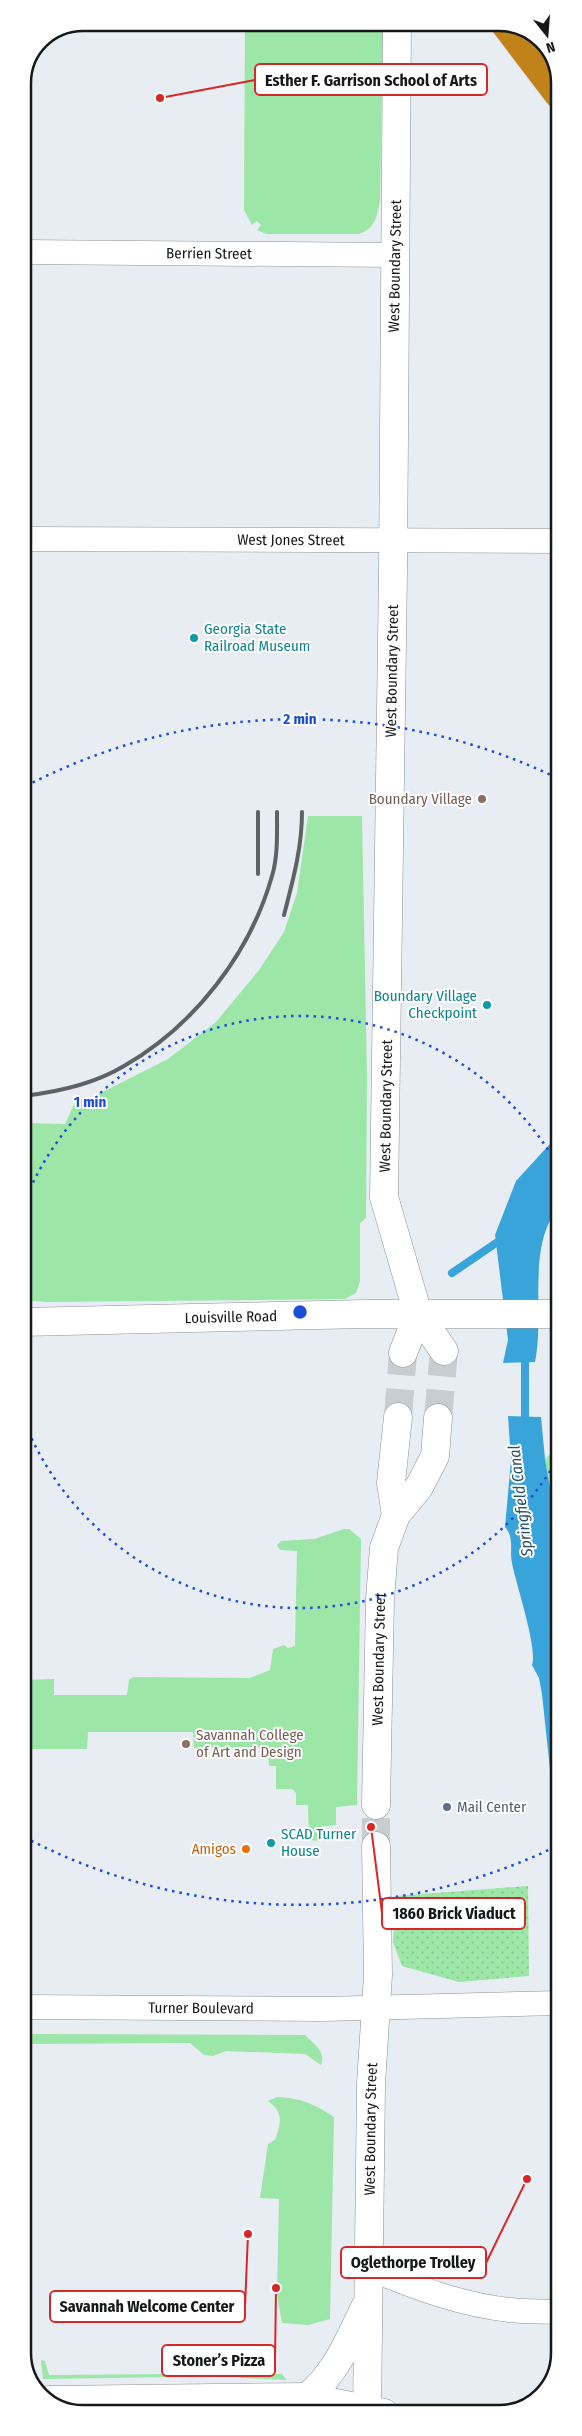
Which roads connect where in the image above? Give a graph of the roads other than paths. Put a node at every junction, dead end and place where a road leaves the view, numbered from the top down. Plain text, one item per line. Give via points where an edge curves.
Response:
1 (397, 31) edge
2 (511, 33) edge
3 (551, 85) edge
4 (31, 252) edge
5 (395, 255) junction
6 (31, 539) edge
7 (392, 540) junction
8 (551, 541) edge
9 (418, 1314) junction
10 (550, 1314) edge
11 (31, 1322) edge
12 (444, 1351) tunnel mouth
13 (403, 1353) tunnel mouth
14 (398, 1417) tunnel mouth
15 (438, 1418) tunnel mouth
16 (396, 1515) junction
17 (376, 1805) tunnel mouth
18 (376, 1846) tunnel mouth
19 (551, 2003) edge
20 (31, 2006) edge
21 (377, 2008) junction
22 (370, 2269) junction
23 (369, 2297) junction
24 (551, 2312) edge
25 (307, 2397) junction
26 (61, 2400) edge
27 (345, 2405) edge
28 (373, 2405) edge

1 - 5 main road, West Boundary Street
2 - 3 highway
4 - 5 street, Berrien Street
5 - 7 main road, West Boundary Street
6 - 7 street, West Jones Street
7 - 8 street, West Jones Street
7 - 9 main road, West Boundary Street via 384,1198
9 - 10 main road, Louisville Road
9 - 11 main road, Louisville Road
9 - 12 main road, West Boundary Street
9 - 13 main road
14 - 16 main road, West Boundary Street via 391,1483
15 - 16 main road, West Boundary Street via 435,1456 419,1487
16 - 17 main road, West Boundary Street via 384,1548 380,1587
18 - 21 main road, West Boundary Street
19 - 21 street, Turner Boulevard
20 - 21 street, Turner Boulevard
21 - 22 main road, West Boundary Street via 371,2084
22 - 23 main road, West Boundary Street
22 - 24 street via 462,2301 510,2310
23 - 25 main road via 334,2370
23 - 28 main road, West Boundary Street
25 - 26 main road
25 - 27 main road

